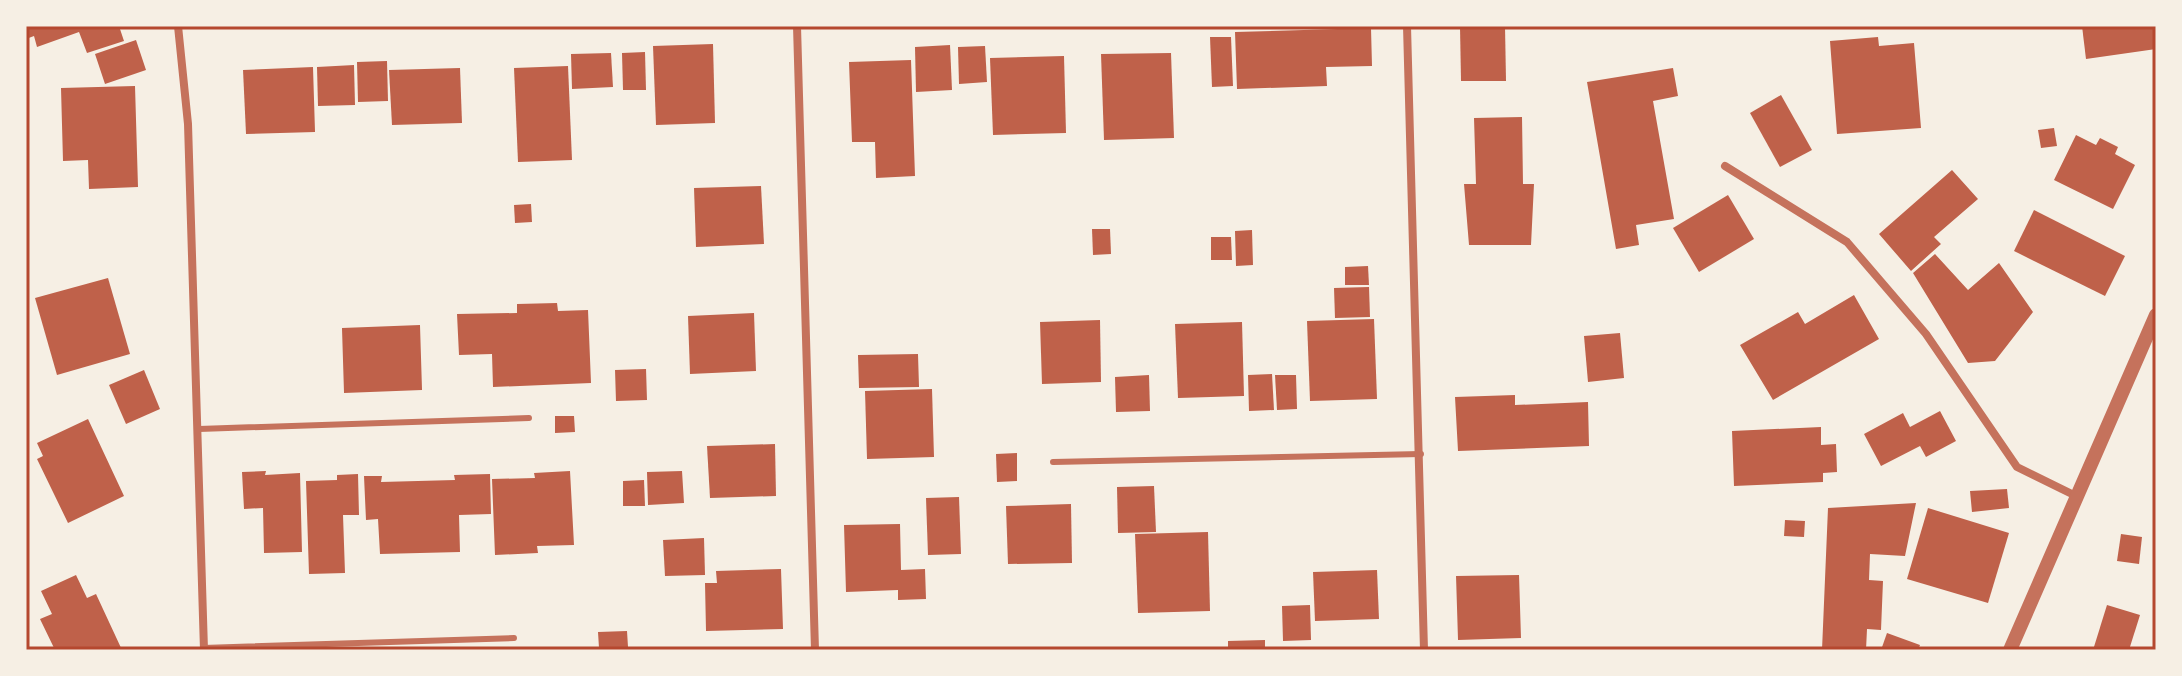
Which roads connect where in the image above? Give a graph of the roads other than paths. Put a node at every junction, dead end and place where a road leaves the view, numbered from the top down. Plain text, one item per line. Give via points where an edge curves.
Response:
1 (178, 26) edge
2 (797, 26) edge
3 (1407, 26) edge
4 (1725, 166) dead end
5 (2156, 315) edge
6 (529, 418) dead end
7 (199, 429) junction
8 (1421, 454) junction
9 (1053, 462) dead end
10 (2076, 496) junction
11 (514, 638) dead end
12 (204, 649) edge
13 (815, 650) edge
14 (1424, 650) edge
15 (2010, 650) edge

1 - 7 street via 188,124
2 - 13 street
3 - 8 street
4 - 10 street via 1847,242 1926,334 2017,467
5 - 10 street
6 - 7 lane
7 - 12 street
8 - 9 lane
8 - 14 street
10 - 15 street
11 - 12 lane

